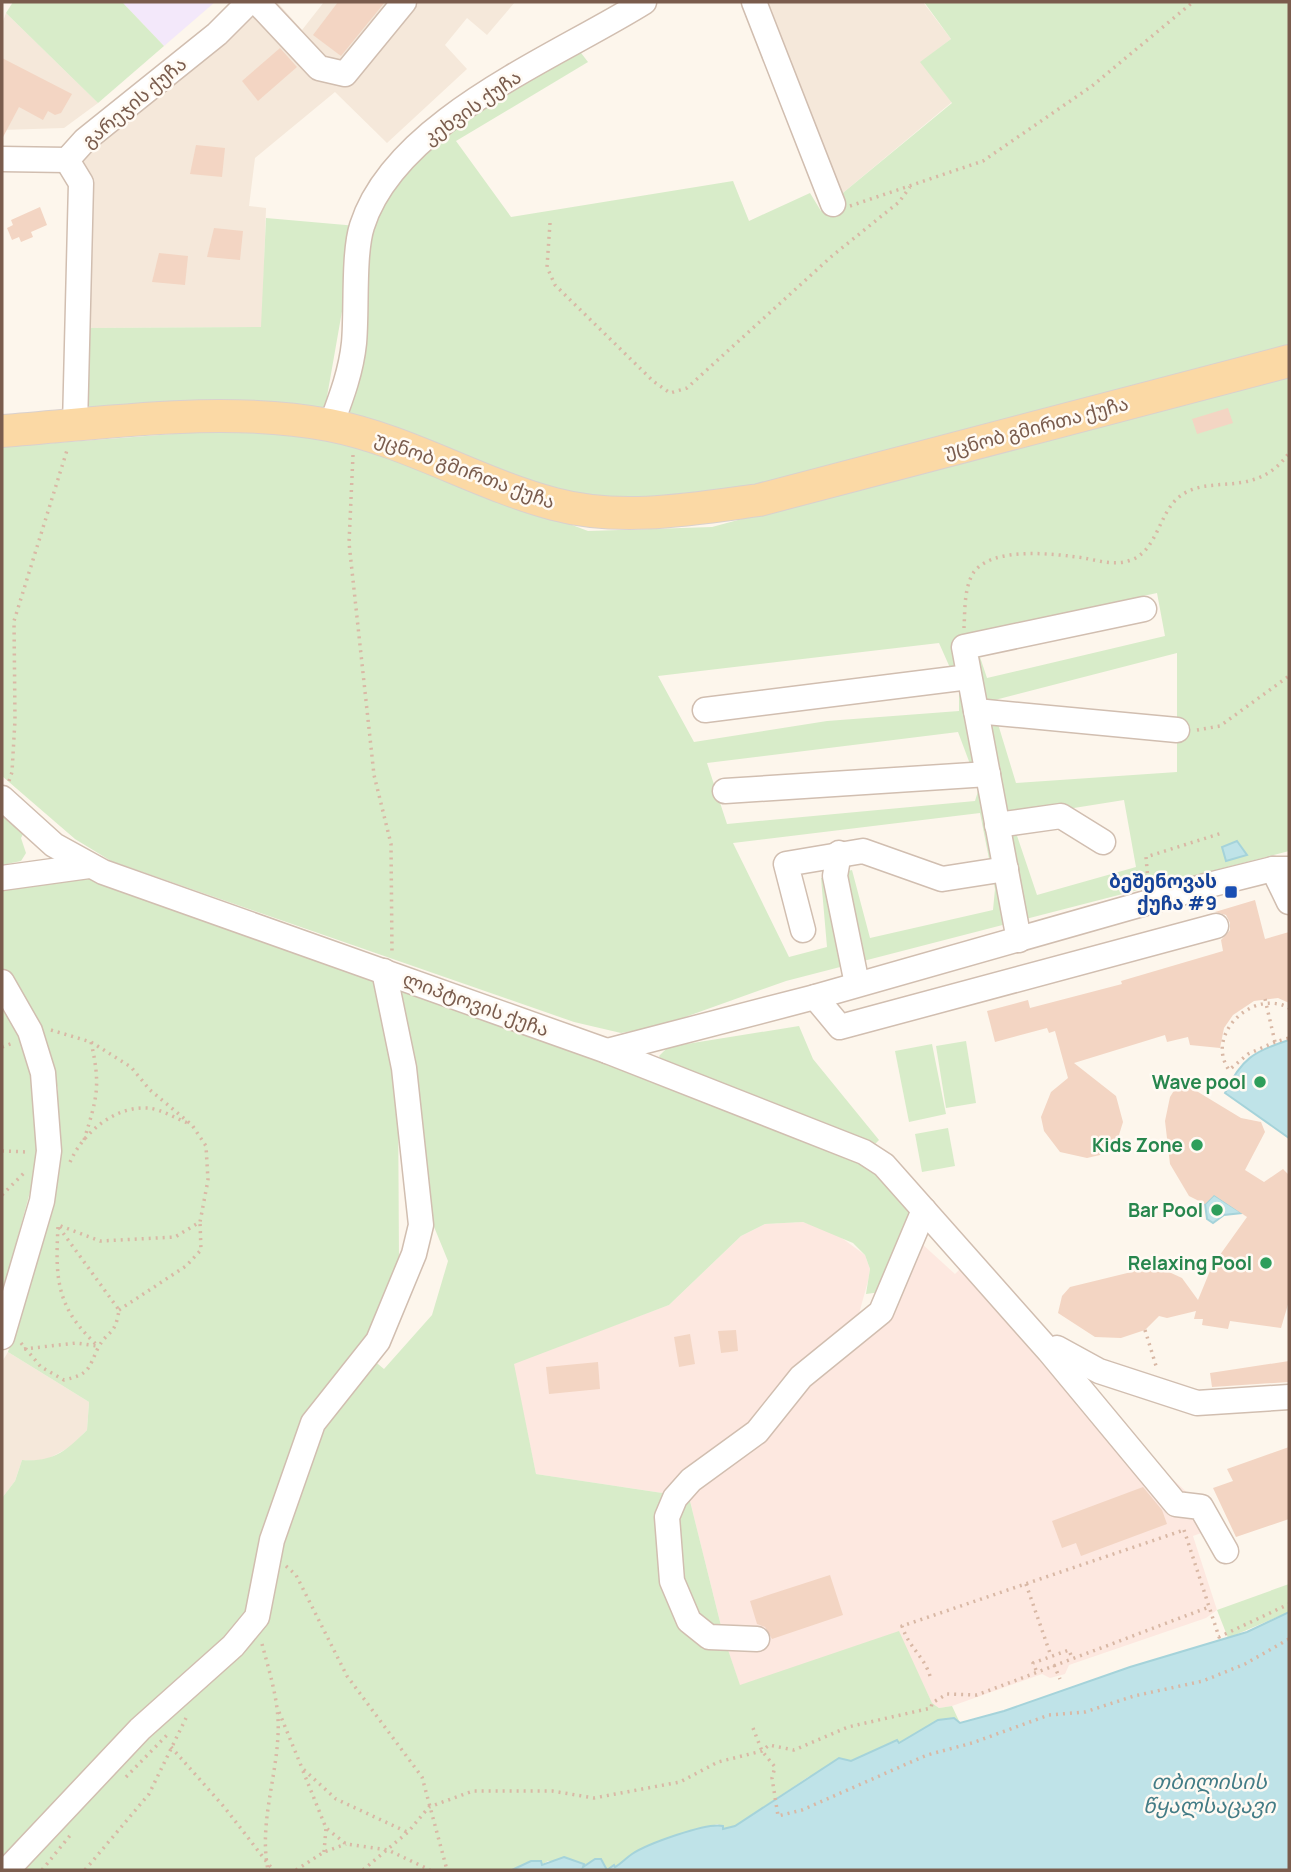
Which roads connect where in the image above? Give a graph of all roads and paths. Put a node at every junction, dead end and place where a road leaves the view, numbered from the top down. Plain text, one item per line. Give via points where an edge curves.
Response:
1 (249, 2) edge
2 (257, 2) edge
3 (404, 2) edge
4 (644, 2) edge
5 (754, 2) edge
6 (1193, 2) edge
7 (2, 159) edge
8 (67, 160) junction
9 (910, 187) junction
10 (833, 204) joint
11 (550, 223) dead end
12 (1289, 361) edge
13 (75, 426) junction
14 (344, 429) junction
15 (2, 431) edge
16 (1289, 453) edge
17 (1144, 609) dead end
18 (964, 647) junction
19 (969, 677) junction
20 (1289, 677) edge
21 (705, 710) dead end
22 (976, 711) junction
23 (1177, 730) joint
24 (988, 774) junction
25 (725, 791) dead end
26 (4, 792) edge
27 (997, 825) junction
28 (35, 830) junction
29 (1222, 833) dead end
30 (1103, 842) dead end
31 (839, 853) junction
32 (89, 866) junction
33 (1006, 869) junction
34 (1281, 869) edge
35 (27, 874) junction
36 (2, 878) edge
37 (1149, 882) dead end
38 (1289, 902) edge
39 (1216, 926) dead end
40 (803, 930) dead end
41 (1019, 940) junction
42 (965, 955) junction
43 (388, 967) junction
44 (2, 982) edge
45 (857, 985) junction
46 (974, 991) junction
47 (815, 998) junction
48 (1265, 1000) junction
49 (1289, 1008) edge
50 (27, 1025) junction
51 (663, 1036) junction
52 (1289, 1038) edge
53 (91, 1042) junction
54 (1275, 1042) junction
55 (607, 1051) junction
56 (661, 1074) junction
57 (192, 1125) junction
58 (84, 1142) junction
59 (2, 1151) edge
60 (48, 1163) junction
61 (924, 1210) junction
62 (200, 1222) junction
63 (58, 1225) junction
64 (119, 1310) junction
65 (1145, 1330) dead end
66 (8, 1334) edge
67 (99, 1347) junction
68 (23, 1349) junction
69 (1049, 1351) junction
70 (1164, 1394) junction
71 (1289, 1397) edge
72 (1226, 1551) dead end
73 (271, 1554) junction
74 (1026, 1584) junction
75 (1289, 1604) edge
76 (1209, 1607) junction
77 (257, 1617) junction
78 (757, 1639) dead end
79 (1289, 1639) edge
80 (1051, 1656) junction
81 (1072, 1658) junction
82 (1055, 1665) junction
83 (1036, 1670) junction
84 (930, 1676) dead end
85 (1060, 1679) dead end
86 (278, 1710) junction
87 (753, 1728) dead end
88 (171, 1747) junction
89 (762, 1751) junction
90 (302, 1768) junction
91 (120, 1783) dead end
92 (429, 1807) junction
93 (326, 1828) junction
94 (74, 1832) dead end
95 (408, 1832) junction
96 (346, 1844) junction
97 (388, 1850) junction
98 (324, 1852) junction
99 (266, 1860) junction
100 (7, 1870) edge
101 (42, 1870) edge
102 (85, 1870) edge
103 (270, 1870) edge
104 (296, 1870) edge
105 (363, 1870) edge
106 (430, 1870) edge
107 (447, 1870) edge

1 - 8 street, გარეჯის ქუჩა
2 - 3 street via 320,68 345,74
4 - 14 street, კეხვის ქუჩა via 537,61 429,134 380,185 361,228
5 - 10 street
6 - 9 path via 1092,86 983,161
7 - 8 street, გარეჯის ქუჩა
8 - 13 street via 81,183
9 - 10 path via 856,206
9 - 11 path via 899,202 832,256 687,388 670,393 555,285 547,267
12 - 14 main road, უცნობ გმირთა ქუჩა via 760,500 676,511 624,512 555,504
13 - 14 main road, უცნობ გმირთა ქუჩა via 240,416
13 - 15 main road, უცნობ გმირთა ქუჩა
13 - 26 path via 14,621 12,772
14 - 43 path via 351,469 349,543 374,775 391,844 394,918
16 - 18 path via 1274,472 1235,486 1194,489 1179,497 1145,550 1132,560 1112,563 1039,552 987,563 973,573 967,590
17 - 18 street
18 - 19 street
19 - 21 street
19 - 22 street
20 - 23 path via 1220,726
22 - 23 street
22 - 24 street
24 - 25 street
24 - 27 street
26 - 28 street
27 - 30 street via 1061,817
27 - 33 street
28 - 32 street
28 - 35 street via 42,851
29 - 37 path via 1146,857
31 - 33 street via 863,851 942,879
31 - 40 street via 786,864
31 - 45 street via 835,876
32 - 35 street, ლიპტოვის ქუჩა
32 - 43 street, ლიპტოვის ქუჩა
33 - 41 street
34 - 38 street
34 - 41 street
35 - 36 street, ლიპტოვის ქუჩა
39 - 46 street
41 - 42 street
42 - 45 street
42 - 46 street
43 - 55 street, ლიპტოვის ქუჩა
43 - 73 street via 421,1225 414,1254 378,1341 313,1423
44 - 50 street
45 - 47 street
46 - 47 street via 840,1027
47 - 51 street
48 - 49 path
48 - 54 path
48 - 54 path via 1231,1023 1223,1055 1226,1065 1229,1070 1248,1054
50 - 53 path
50 - 60 street via 43,1073
51 - 55 street
51 - 56 street via 647,1056 649,1065
52 - 54 path
53 - 57 path via 131,1068
53 - 58 path via 99,1076 98,1097
55 - 56 street, ლიპტოვის ქუჩა
56 - 61 street, ლიპტოვის ქუჩა via 864,1152 884,1165
57 - 58 path via 149,1108 116,1112
57 - 62 path via 206,1146 208,1180
58 - 60 path via 63,1176
59 - 60 path
60 - 66 street
61 - 69 street, ლიპტოვის ქუჩა
61 - 78 street via 881,1311 801,1377 757,1432 691,1480 667,1517 672,1581 688,1621 709,1637
62 - 63 path via 175,1237 100,1241
62 - 64 path via 201,1250
63 - 64 path
63 - 67 path via 60,1296 76,1326
64 - 67 path via 116,1329
65 - 70 path
66 - 68 path
66 - 68 path
67 - 68 path via 76,1343
67 - 68 path via 82,1376 64,1380 41,1367
69 - 70 street via 1057,1348 1099,1371
69 - 72 street, ლიპტოვის ქუჩა via 1176,1504 1201,1507
70 - 71 street via 1197,1403
73 - 77 street
73 - 92 path via 296,1575 347,1676 422,1777
74 - 76 path via 1184,1532
74 - 80 path
74 - 84 path via 902,1626 908,1645 926,1663
75 - 76 path via 1219,1637
76 - 81 path
77 - 86 path
77 - 100 street via 233,1646 140,1729
79 - 89 path via 1203,1681 1085,1712 1049,1715 972,1744 927,1755 802,1810 778,1816 772,1778 775,1767
80 - 81 path via 1069,1650
80 - 83 path via 1033,1663
81 - 82 path
82 - 83 path
82 - 85 path
83 - 89 path via 977,1695 947,1694 930,1708 848,1727 794,1750 769,1745
86 - 90 path
86 - 99 path
87 - 89 path
88 - 91 path via 188,1714
88 - 99 path
88 - 102 path via 149,1794
89 - 92 path via 718,1762 680,1782 594,1798 552,1791 473,1791
90 - 93 path
90 - 95 path via 336,1799
92 - 95 path
92 - 107 path
93 - 96 path
93 - 98 path
94 - 101 path
95 - 97 path
96 - 97 path
96 - 98 path
97 - 105 path
97 - 106 path
98 - 104 path
99 - 103 path

